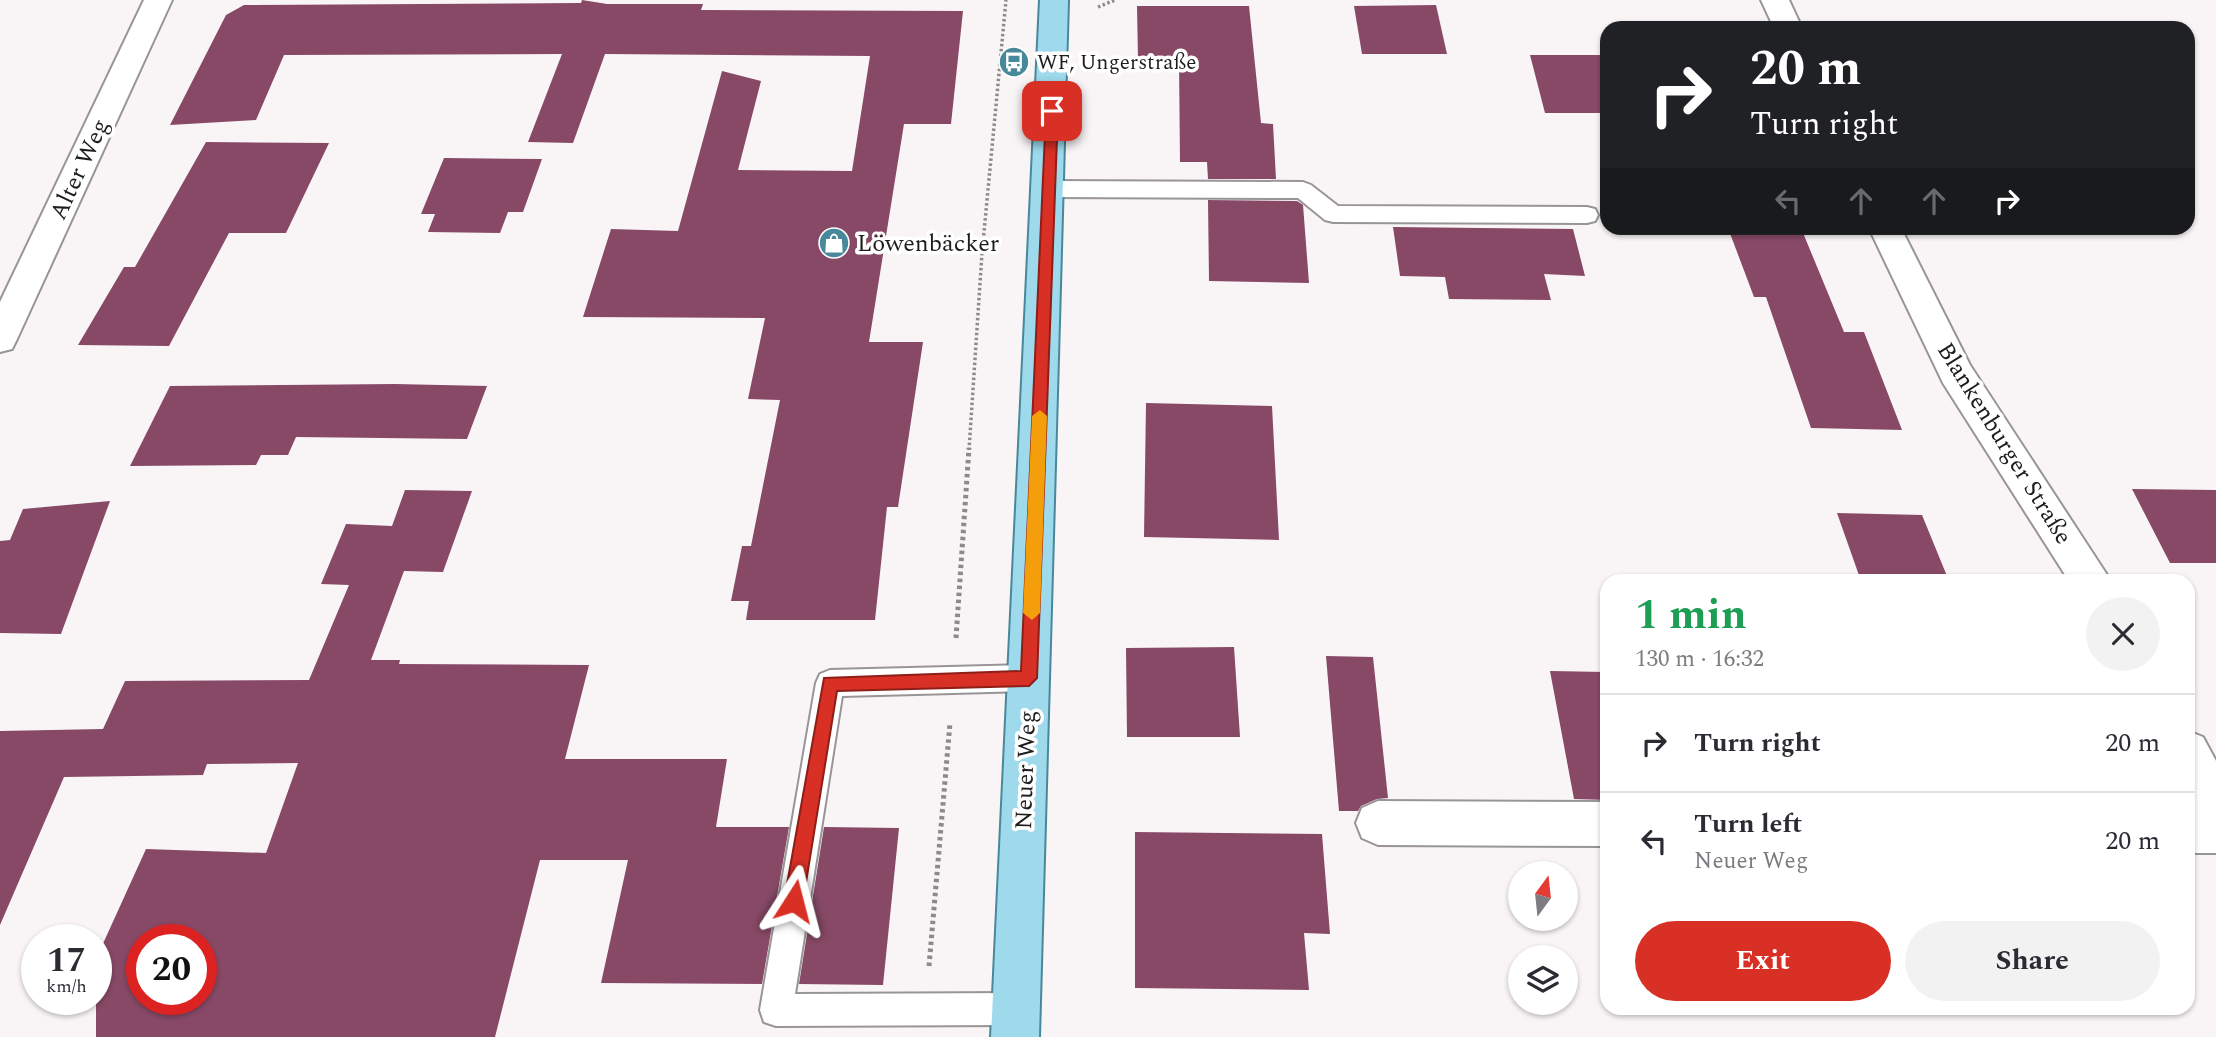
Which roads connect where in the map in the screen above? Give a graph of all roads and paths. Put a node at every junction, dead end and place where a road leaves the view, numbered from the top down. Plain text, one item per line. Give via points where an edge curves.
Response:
1 (158, 0) edge
2 (1006, 0) edge
3 (1054, 0) edge
4 (1775, 0) edge
5 (1785, 21) edge
6 (1049, 189) junction
7 (1587, 215) dead end
8 (1888, 235) edge
9 (0, 339) edge
10 (2086, 574) edge
11 (1029, 678) junction
12 (953, 680) junction
13 (2195, 765) edge
14 (2216, 807) edge
15 (1378, 823) dead end
16 (1600, 824) edge
17 (2195, 831) edge
18 (2216, 831) edge
19 (925, 1009) junction
20 (1015, 1023) edge

1 - 9 street, Alter Weg
2 - 12 path via 982,253
3 - 6 main road, Neuer Weg
4 - 5 street
6 - 7 lane via 1303,190 1333,214
6 - 11 main road, Neuer Weg
8 - 10 street, Blankenburger Straße via 1956,373
11 - 12 lane
11 - 20 main road, Neuer Weg
12 - 19 path
12 - 19 lane via 830,683 776,1010
13 - 14 street
15 - 16 street
17 - 18 street
19 - 20 lane

